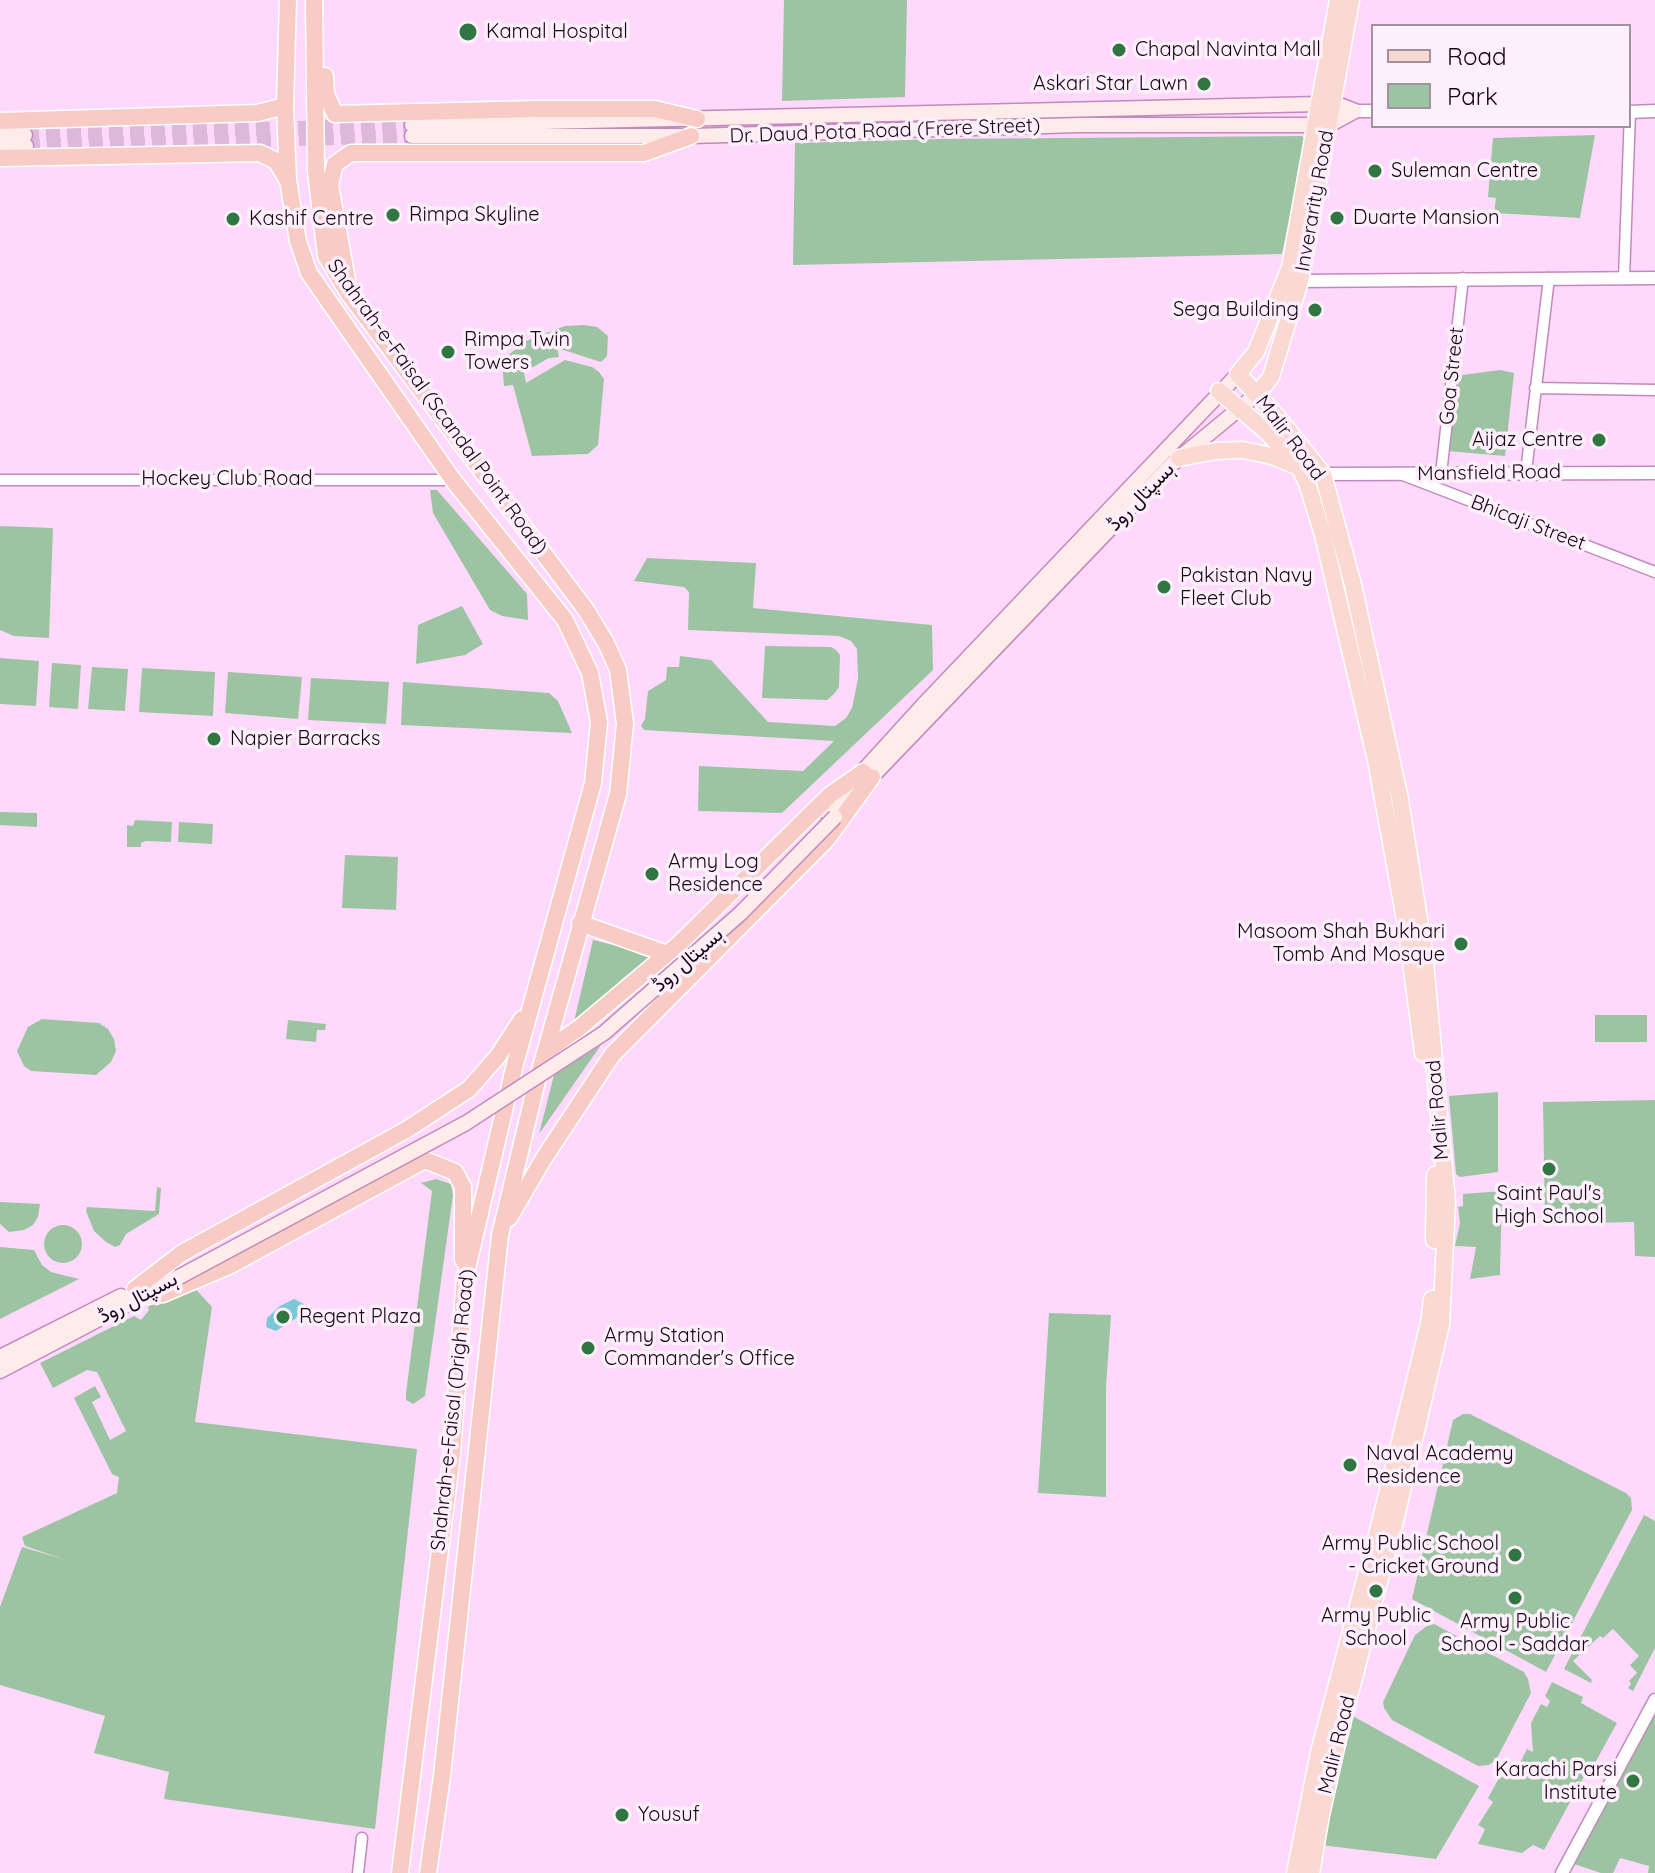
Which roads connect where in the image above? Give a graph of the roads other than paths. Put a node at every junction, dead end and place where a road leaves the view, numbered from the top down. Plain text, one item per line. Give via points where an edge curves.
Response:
1 (288, 0) edge
2 (1338, 0) edge
3 (1351, 0) edge
4 (314, 2) edge
5 (1326, 104) junction
6 (285, 106) junction
7 (1355, 111) junction
8 (1371, 111) edge
9 (1655, 111) edge
10 (1631, 112) edge
11 (335, 114) junction
12 (1080, 118) junction
13 (697, 119) junction
14 (0, 121) edge
15 (1322, 125) junction
16 (1629, 128) edge
17 (0, 134) edge
18 (691, 136) junction
19 (0, 147) edge
20 (0, 158) edge
21 (335, 164) junction
22 (288, 180) junction
23 (1463, 278) junction
24 (1549, 278) junction
25 (1624, 278) junction
26 (1655, 278) edge
27 (1300, 281) junction
28 (349, 294) junction
29 (1238, 374) junction
30 (1535, 388) junction
31 (1655, 390) edge
32 (1219, 391) junction
33 (1257, 394) junction
34 (1240, 408) junction
35 (1179, 458) junction
36 (1299, 467) junction
37 (1526, 472) junction
38 (1655, 473) edge
39 (1323, 474) junction
40 (1401, 474) junction
41 (1441, 474) junction
42 (0, 480) edge
43 (453, 480) junction
44 (1655, 572) edge
45 (599, 722) joint
46 (625, 724) joint
47 (867, 774) junction
48 (580, 923) junction
49 (667, 954) junction
50 (533, 1003) junction
51 (579, 1028) junction
52 (620, 1047) junction
53 (545, 1052) junction
54 (500, 1235) junction
55 (465, 1277) junction
56 (139, 1293) junction
57 (0, 1357) edge
58 (0, 1371) edge
59 (1655, 1700) edge
60 (362, 1838) dead end
61 (358, 1873) edge
62 (400, 1873) edge
63 (428, 1873) edge
64 (1295, 1873) edge
65 (1311, 1873) edge
66 (1562, 1873) edge

1 - 6 highway, Shahrah-e-Faisal (Scandal Point Road)
2 - 5 main road, Inverarity Road
3 - 5 main road, Inverarity Road
4 - 11 highway via 326,94
4 - 28 highway, Shahrah-e-Faisal (Scandal Point Road) via 316,171 326,256
5 - 7 main road, Dr. Daud Pota Road (Frere Street)
5 - 12 main road, Dr. Daud Pota Road (Frere Street)
5 - 15 main road, Inverarity Road
6 - 14 highway via 257,113
6 - 22 highway, Shahrah-e-Faisal (Scandal Point Road)
7 - 8 street, Dr. Daud Pota Road (Frere Street)
7 - 15 main road, Dr. Daud Pota Road (Frere Street)
9 - 10 street
11 - 13 highway via 655,109
11 - 21 highway via 323,135
12 - 13 main road, Dr. Daud Pota Road (Frere Street)
12 - 15 main road, Dr. Daud Pota Road (Frere Street)
12 - 18 main road, Dr. Daud Pota Road (Frere Street)
13 - 18 main road, Dr. Daud Pota Road (Frere Street) via 412,130
15 - 27 main road, Inverarity Road
15 - 29 main road, Inverarity Road via 1290,267 1256,352
16 - 25 street
17 - 19 main road via 25,140
18 - 21 highway via 644,153 351,153
20 - 22 highway via 260,153 276,161
21 - 28 highway via 330,185
22 - 43 highway, Shahrah-e-Faisal (Scandal Point Road) via 309,273
23 - 24 street
23 - 27 street
23 - 41 street, Goa Street
24 - 25 street
24 - 30 street
25 - 26 street
27 - 33 main road, Inverarity Road via 1271,377
28 - 46 highway, Shahrah-e-Faisal (Scandal Point Road) via 586,610 618,670
29 - 32 main road, ہسپتال روڈ
29 - 33 main road, Malir Road
30 - 31 street
30 - 37 street
32 - 34 main road, Malir Road
32 - 47 main road, ہسپتال روڈ
33 - 34 main road, ہسپتال روڈ
33 - 39 main road, Malir Road
34 - 35 main road, ہسپتال روڈ
34 - 36 main road, Malir Road
35 - 36 main road via 1243,450
35 - 47 main road, ہسپتال روڈ
36 - 64 main road, Malir Road via 1323,535 1376,760 1428,1080 1436,1182 1429,1323 1319,1752
37 - 38 street, Mansfield Road
37 - 41 street, Mansfield Road
39 - 40 street, Mansfield Road
39 - 65 main road, Malir Road via 1400,799 1421,936 1447,1202 1441,1324 1339,1735
40 - 41 street, Mansfield Road
40 - 44 street, Bhicaji Street
42 - 43 street, Hockey Club Road
43 - 45 highway, Shahrah-e-Faisal (Scandal Point Road) via 565,620 590,673
45 - 50 highway, Shahrah-e-Faisal (Drigh Road) via 593,783
46 - 48 highway, Shahrah-e-Faisal (Drigh Road) via 618,794
47 - 49 highway via 830,795
47 - 52 highway via 818,849
47 - 56 main road, ہسپتال روڈ, bridge via 741,913 604,1033 466,1123
48 - 49 highway
48 - 53 highway, Shahrah-e-Faisal (Drigh Road)
49 - 51 highway
50 - 55 highway, Shahrah-e-Faisal (Drigh Road)
50 - 56 highway via 469,1089 406,1130 182,1253
51 - 52 highway
51 - 53 highway
52 - 54 highway via 544,1158
53 - 54 highway, Shahrah-e-Faisal (Drigh Road)
54 - 63 highway, Shahrah-e-Faisal (Drigh Road)
55 - 56 highway via 463,1187 455,1172 425,1160 229,1266 163,1294
55 - 62 highway, Shahrah-e-Faisal (Drigh Road) via 452,1453
56 - 57 main road, ہسپتال روڈ
56 - 58 main road, ہسپتال روڈ
59 - 66 street
60 - 61 street

